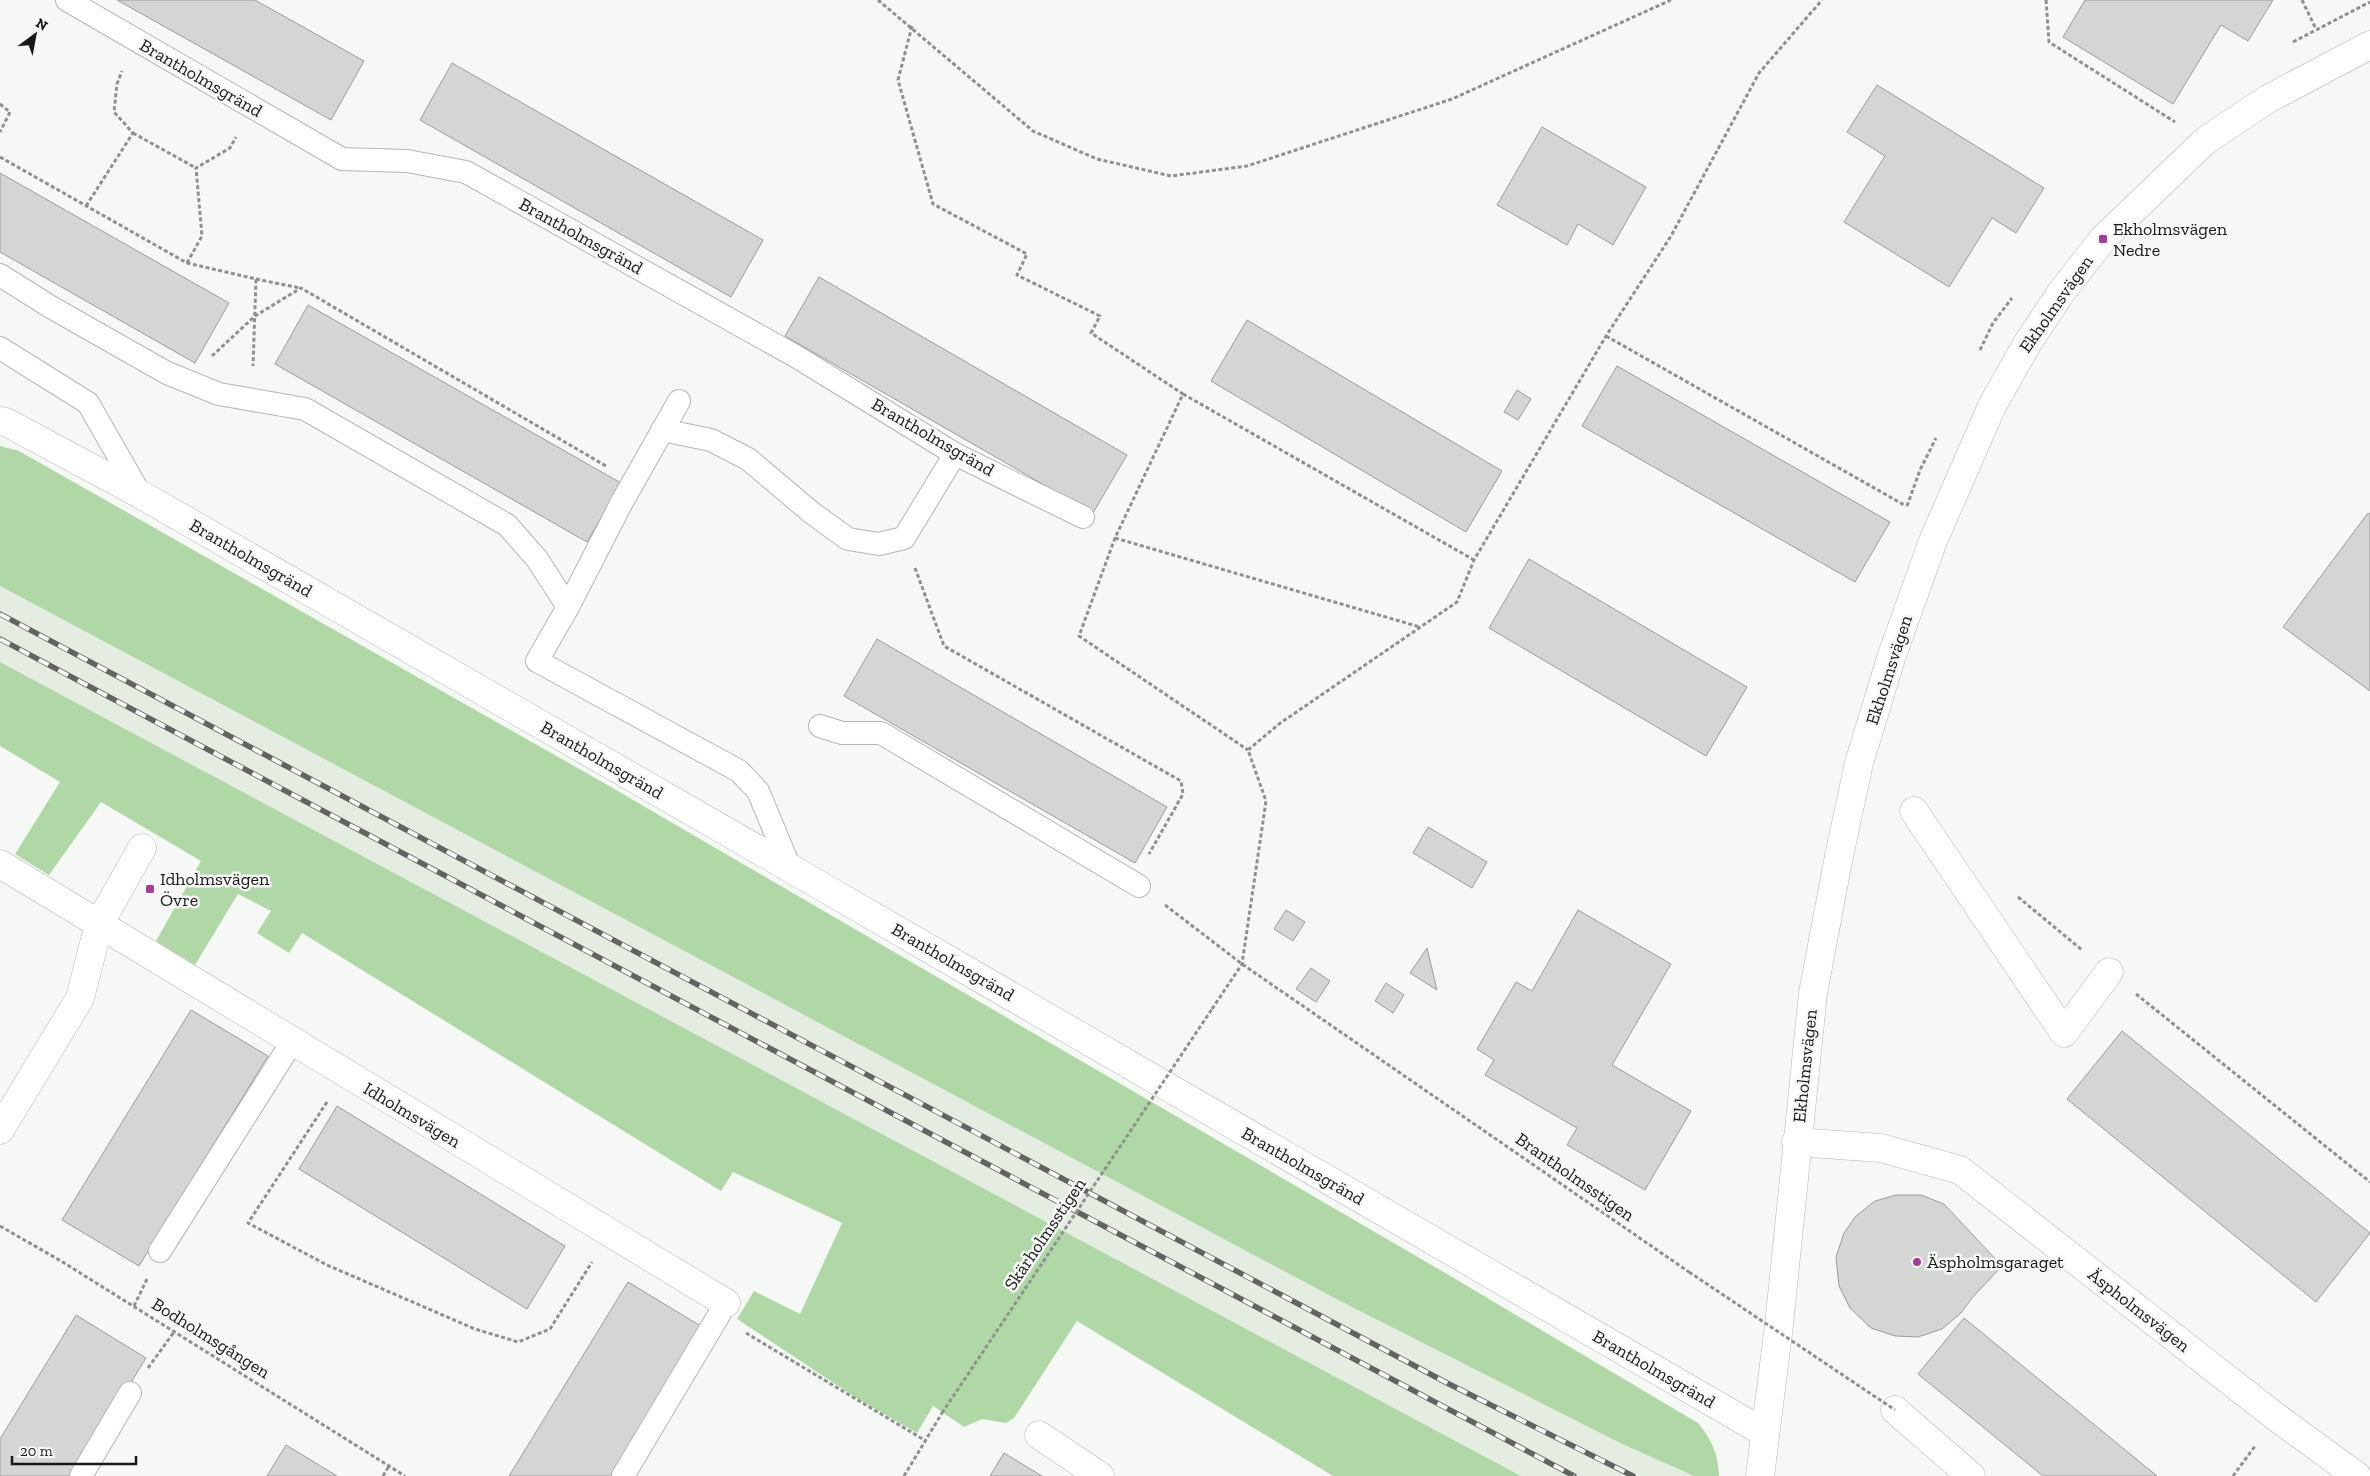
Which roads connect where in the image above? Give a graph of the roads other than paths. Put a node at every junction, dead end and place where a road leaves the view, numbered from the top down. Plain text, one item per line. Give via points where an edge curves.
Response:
1 (67, 0) edge
2 (2370, 45) edge
3 (0, 275) edge
4 (0, 348) edge
5 (679, 401) dead end
6 (0, 421) edge
7 (662, 430) junction
8 (955, 454) junction
9 (140, 494) junction
10 (1083, 517) road end
11 (568, 607) junction
12 (820, 726) dead end
13 (1914, 812) dead end
14 (142, 848) dead end
15 (0, 864) edge
16 (790, 868) junction
17 (1139, 886) road end
18 (99, 924) junction
19 (2109, 972) dead end
20 (292, 1042) junction
21 (0, 1130) edge
22 (1796, 1142) junction
23 (160, 1251) dead end
24 (722, 1310) joint
25 (130, 1393) road end
26 (1895, 1410) road end
27 (1764, 1434) junction
28 (1039, 1435) dead end
29 (81, 1476) edge
30 (623, 1476) edge
31 (1100, 1476) edge
32 (1760, 1476) edge
33 (1971, 1476) edge
34 (2357, 1476) edge

1 - 8 lane, Brantholmsgränd via 342,160 407,161 466,172 797,357
2 - 22 street, Ekholmsvägen via 2268,99 2205,141 2103,239 2027,344 1992,406 1933,542 1892,655 1859,763 1813,993
3 - 11 lane via 167,373 219,394 305,409 507,525 537,559
4 - 9 lane via 88,403
5 - 7 lane
6 - 9 street, Brantholmsgränd
7 - 8 lane via 712,440 748,459 848,539 878,544 904,538
7 - 11 lane
8 - 10 lane, Brantholmsgränd
9 - 16 street, Brantholmsgränd
11 - 16 lane via 537,661 739,771 758,791
12 - 17 lane via 842,733 881,733
13 - 19 street via 2064,1033
14 - 18 street
15 - 18 street, Idholmsvägen
16 - 27 street, Brantholmsgränd
18 - 20 street, Idholmsvägen
18 - 21 street via 80,998
20 - 23 lane
20 - 24 street, Idholmsvägen
22 - 27 street, Ekholmsvägen via 1779,1325
22 - 34 street, Äspholmsvägen via 1881,1148 1960,1170 2276,1417
24 - 30 lane
25 - 29 lane
26 - 33 street
27 - 32 street, Ekholmsvägen
28 - 31 street

